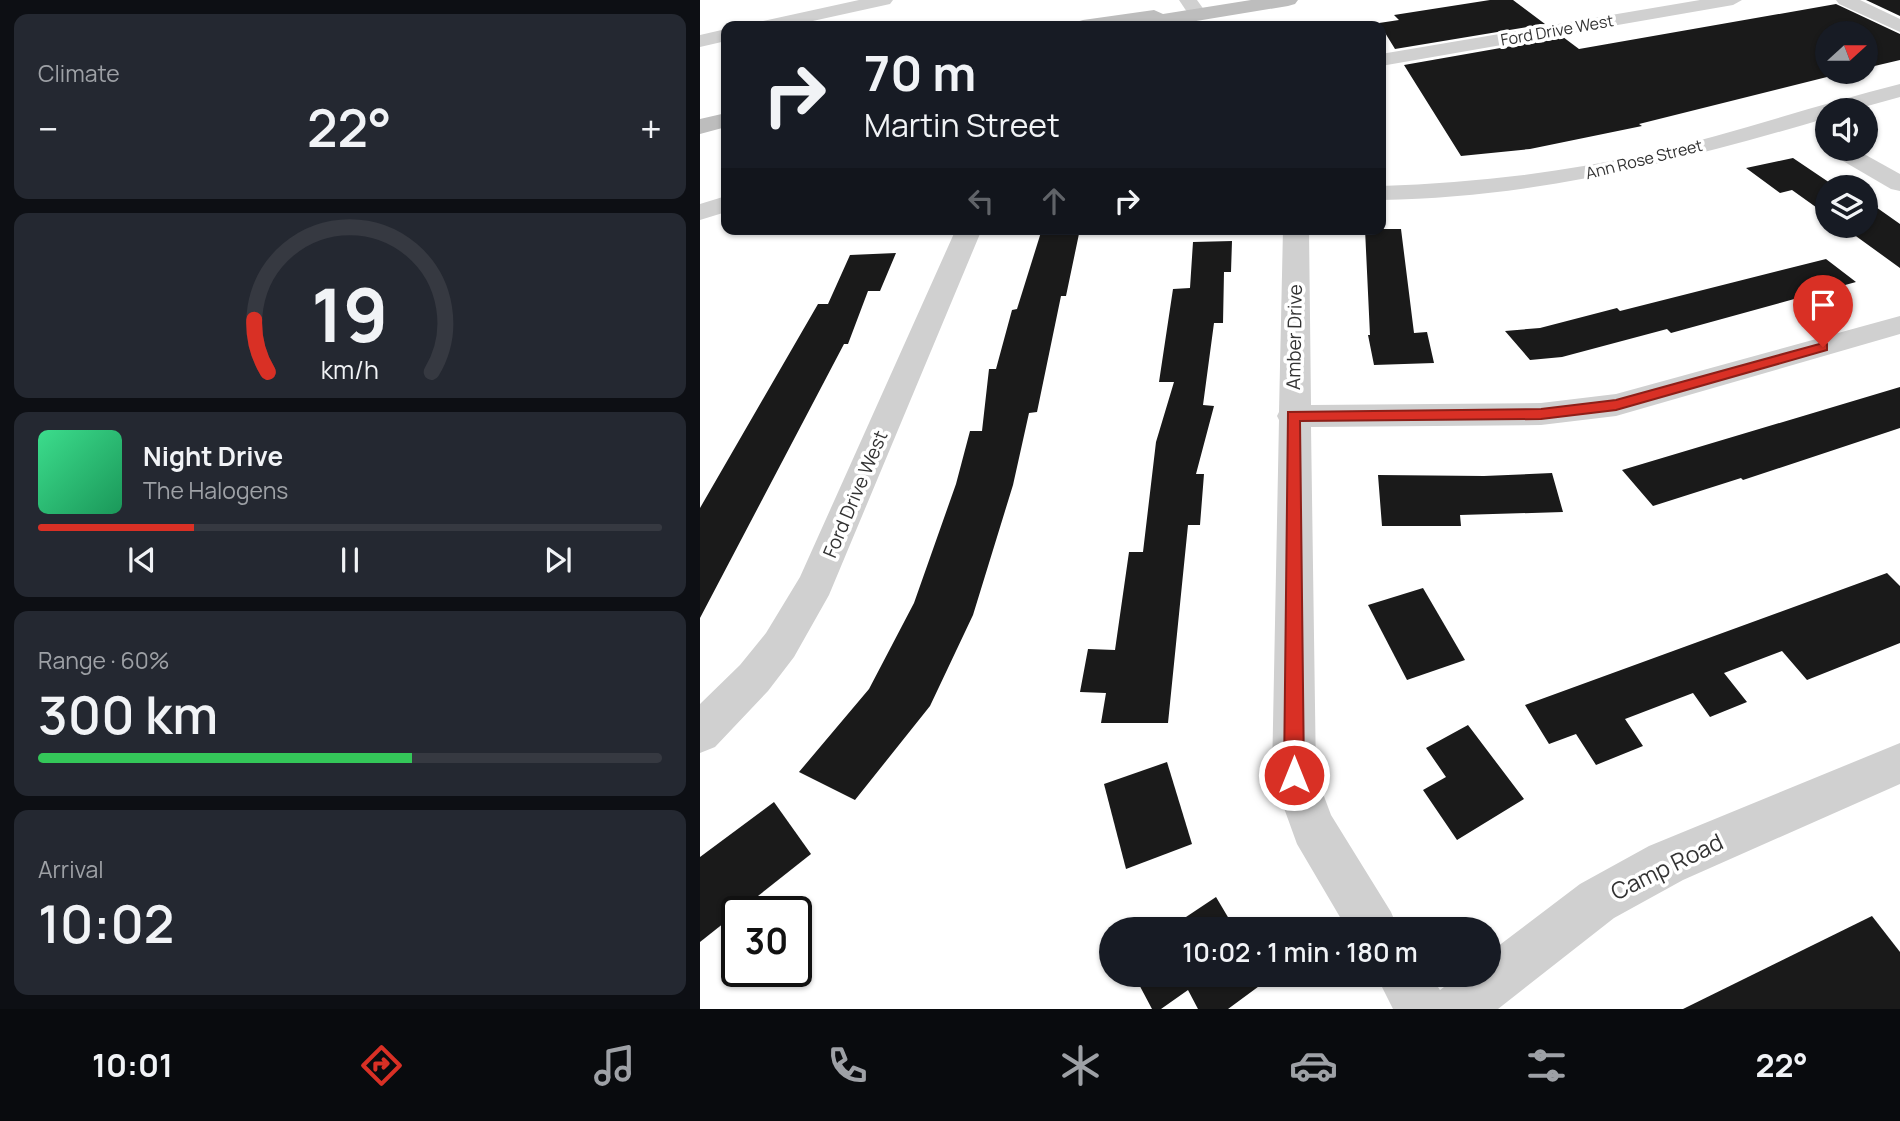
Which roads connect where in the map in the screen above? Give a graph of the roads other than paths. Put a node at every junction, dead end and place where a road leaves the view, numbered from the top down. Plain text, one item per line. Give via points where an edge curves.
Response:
1 (884, 0) edge
2 (1288, 0) edge
3 (1733, 0) edge
4 (1845, 0) edge
5 (1193, 7) edge
6 (1571, 8) dead end
7 (788, 21) edge
8 (1111, 21) edge
9 (1146, 21) edge
10 (1593, 23) junction
11 (1900, 26) edge
12 (721, 36) edge
13 (700, 41) edge
14 (1386, 59) edge
15 (1900, 90) edge
16 (721, 104) edge
17 (700, 110) edge
18 (721, 121) edge
19 (1790, 121) junction
20 (700, 127) edge
21 (1815, 135) edge
22 (1860, 161) edge
23 (1900, 184) edge
24 (1386, 193) edge
25 (721, 206) edge
26 (700, 212) edge
27 (966, 235) edge
28 (1296, 235) edge
29 (1900, 325) edge
30 (1293, 416) junction
31 (700, 733) edge
32 (1900, 763) edge
33 (1367, 917) edge
34 (1408, 987) edge
35 (1422, 1009) edge
36 (1457, 1009) edge

1 - 7 street
2 - 5 street
3 - 10 street, Ford Drive West
4 - 11 street
5 - 8 street
5 - 9 street
6 - 10 street
10 - 14 street, Ford Drive West
12 - 13 street
15 - 19 street, Ann Rose Street
16 - 17 street
18 - 20 street
19 - 21 street
19 - 24 street, Ann Rose Street via 1559,178
22 - 23 street
25 - 26 street
27 - 31 street, Ford Drive West via 816,584 780,645
28 - 30 street, Amber Drive
29 - 30 street via 1616,405 1541,414
30 - 33 street, Amber Drive via 1294,775 1313,828
32 - 36 street, Camp Road via 1666,863 1597,901
34 - 35 street

